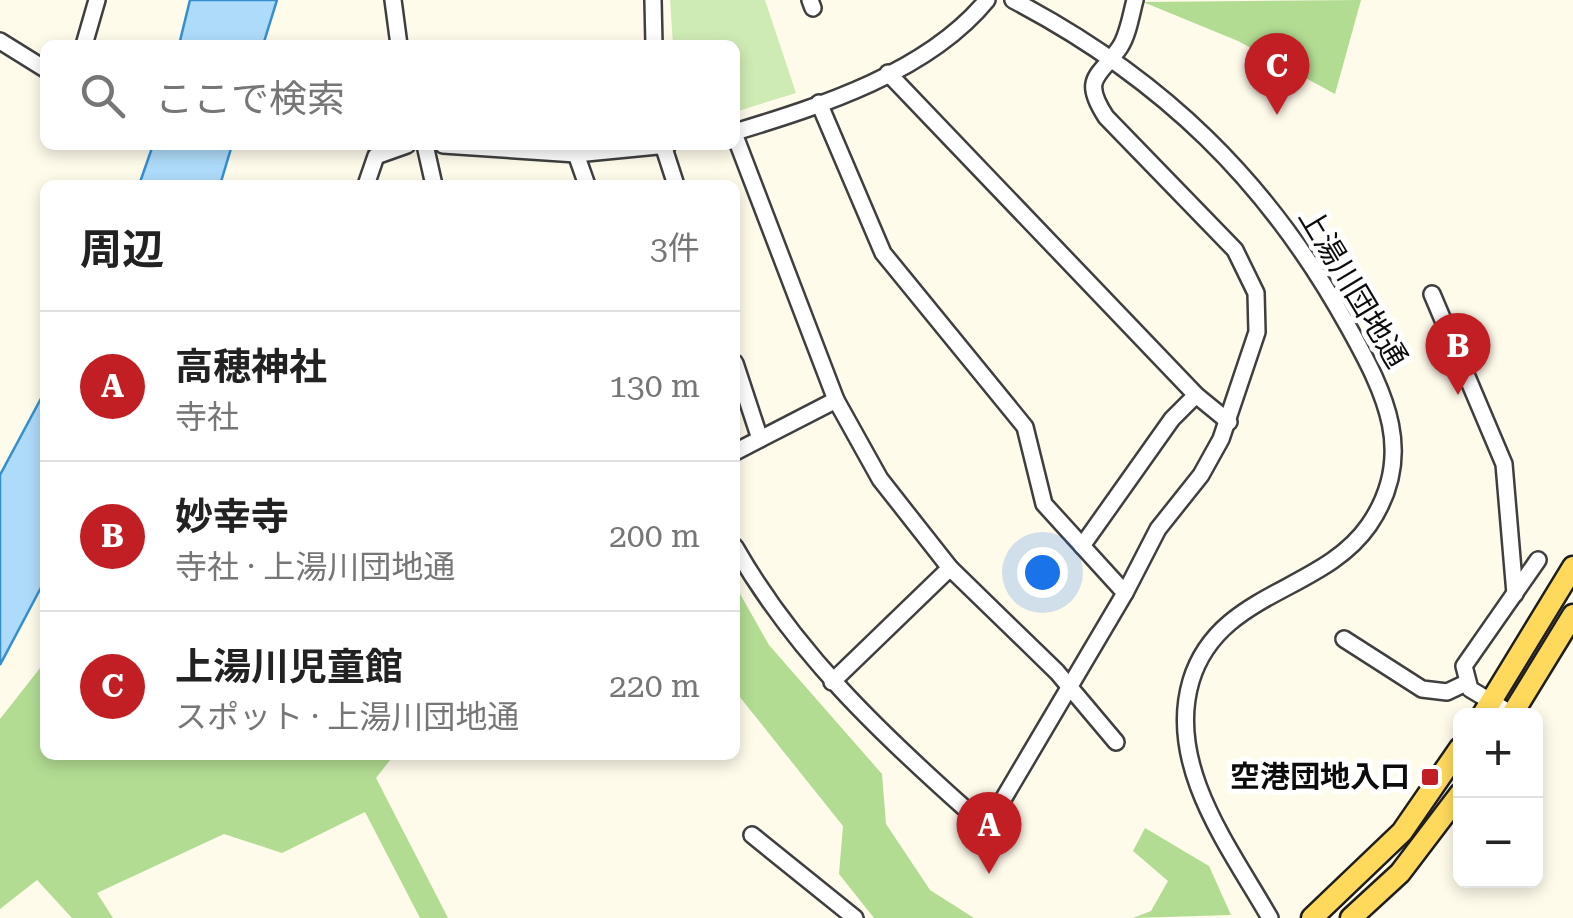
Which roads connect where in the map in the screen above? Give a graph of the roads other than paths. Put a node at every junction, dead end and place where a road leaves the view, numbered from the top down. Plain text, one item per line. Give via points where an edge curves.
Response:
1 (97, 0) edge
2 (393, 0) edge
3 (652, 0) edge
4 (986, 0) edge
5 (1012, 0) edge
6 (1135, 0) edge
7 (85, 40) edge
8 (398, 40) edge
9 (654, 40) edge
10 (0, 41) edge
11 (1111, 57) junction
12 (40, 66) edge
13 (888, 73) junction
14 (820, 103) junction
15 (740, 132) edge
16 (740, 147) edge
17 (393, 150) edge
18 (425, 150) edge
19 (517, 150) edge
20 (616, 150) edge
21 (666, 150) edge
22 (576, 154) junction
23 (368, 180) edge
24 (433, 180) edge
25 (585, 180) edge
26 (675, 180) edge
27 (1432, 294) dead end
28 (740, 378) edge
29 (1196, 396) junction
30 (836, 400) junction
31 (1229, 422) junction
32 (760, 439) junction
33 (740, 449) edge
34 (1082, 546) junction
35 (740, 554) edge
36 (1538, 560) dead end
37 (1573, 567) edge
38 (950, 568) junction
39 (1125, 594) junction
40 (1514, 594) junction
41 (1573, 615) edge
42 (1344, 639) dead end
43 (832, 682) junction
44 (1466, 683) junction
45 (1067, 686) junction
46 (1485, 708) edge
47 (1487, 708) edge
48 (1516, 708) edge
49 (1116, 742) dead end
50 (1453, 758) edge
51 (1457, 798) edge
52 (752, 834) dead end
53 (855, 918) edge
54 (1270, 918) edge
55 (1312, 918) edge
56 (1351, 918) edge

1 - 7 street
2 - 8 street
3 - 9 street
4 - 13 street via 945,39
5 - 11 street, 上湯川団地通
6 - 11 street via 1122,46
10 - 12 street
11 - 31 street via 1094,78 1102,110 1226,238 1256,292 1257,332
11 - 54 street, 上湯川団地通 via 1190,122 1283,221 1381,386 1394,430 1392,477 1364,532 1338,556 1232,618 1190,684 1185,729 1194,775
13 - 14 street
13 - 29 street
14 - 15 street
14 - 34 street via 883,253 1025,427 1038,494
16 - 30 street
17 - 23 street via 376,156
18 - 24 street
19 - 22 street
20 - 22 street
21 - 26 street
22 - 25 street
27 - 40 street via 1504,464
28 - 32 street
29 - 31 street
29 - 34 street via 1172,419
30 - 32 street
30 - 38 street via 908,520
31 - 39 street via 1201,474 1158,529
32 - 33 street
34 - 39 street
35 - 43 street via 795,640
36 - 40 street
37 - 47 main road
38 - 43 street
38 - 45 street
39 - 45 street
40 - 44 street via 1464,666
41 - 48 main road
42 - 44 street via 1422,689 1447,692
43 - 45 street via 887,739 980,817 1001,804
44 - 46 street
45 - 49 street
50 - 55 main road via 1402,832
51 - 56 main road via 1400,873
52 - 53 street

